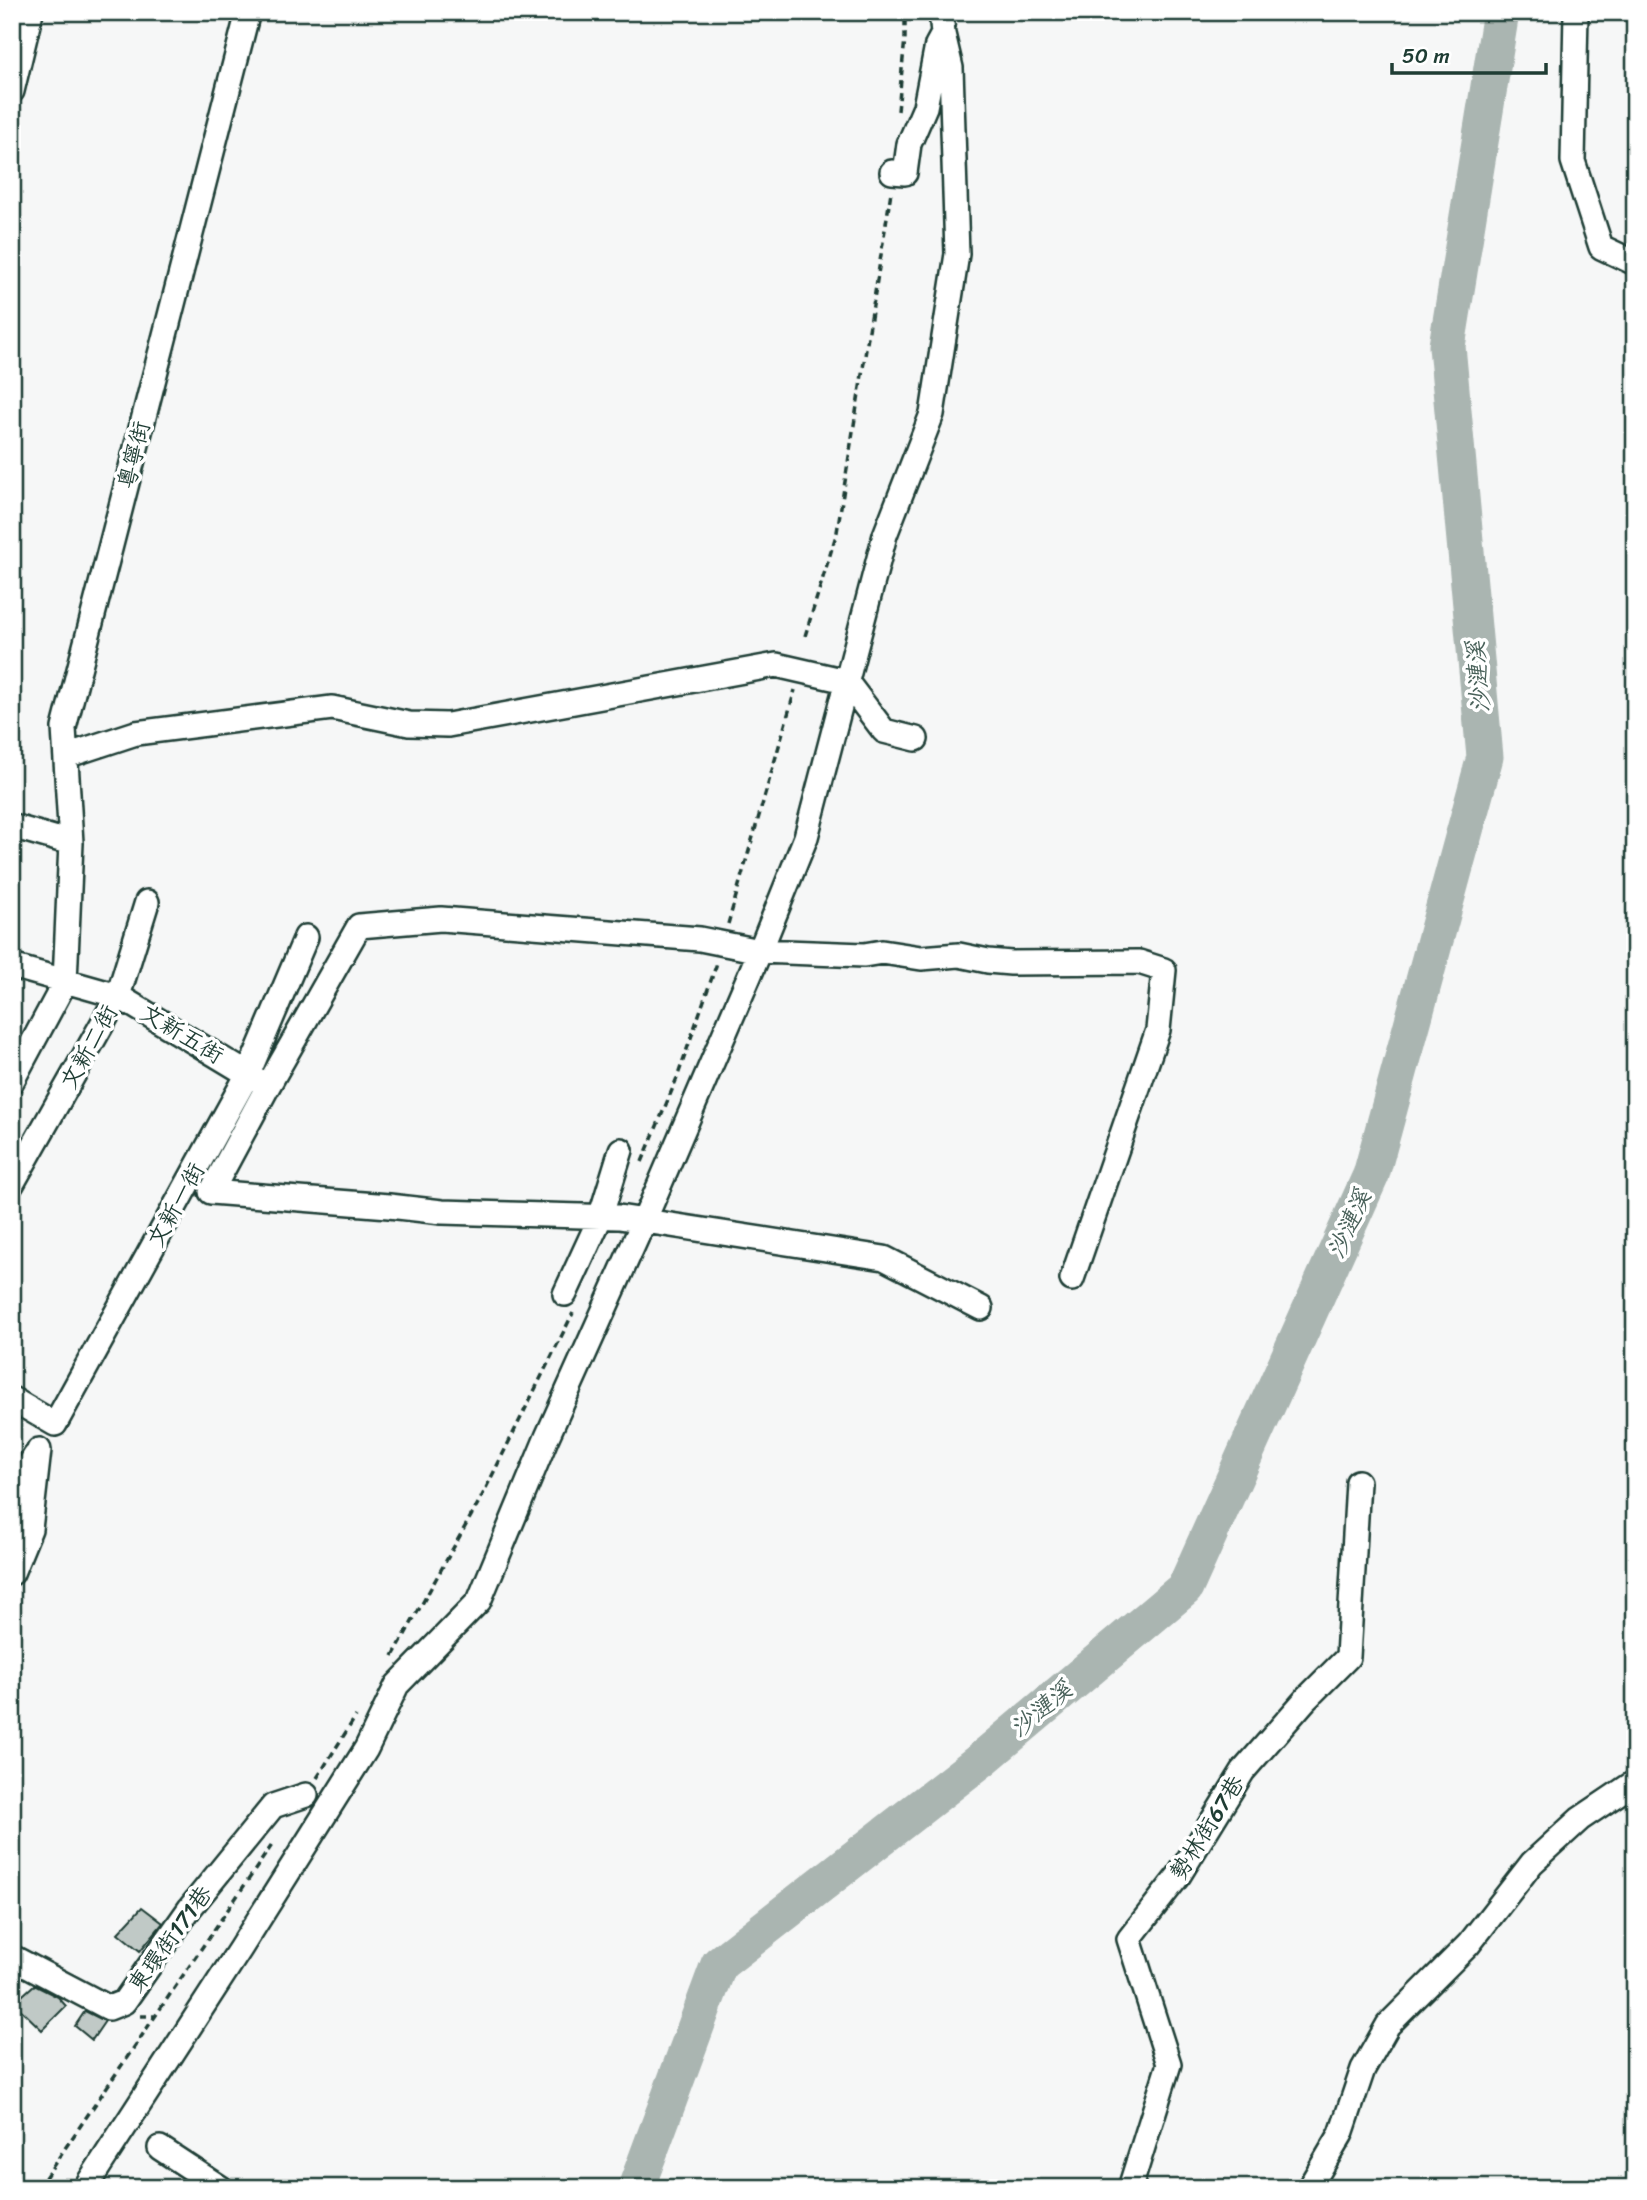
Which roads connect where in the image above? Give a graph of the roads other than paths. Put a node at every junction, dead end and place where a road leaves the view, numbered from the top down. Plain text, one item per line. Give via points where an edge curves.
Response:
1 (32, 12) edge
2 (248, 12) edge
3 (1576, 12) edge
4 (942, 23) edge
5 (12, 91) edge
6 (892, 172) road end
7 (1635, 263) edge
8 (846, 681) junction
9 (916, 739) dead end
10 (66, 757) junction
11 (12, 826) edge
12 (71, 843) junction
13 (147, 902) dead end
14 (306, 937) dead end
15 (760, 951) junction
16 (12, 966) edge
17 (65, 982) junction
18 (118, 996) junction
19 (258, 1080) junction
20 (12, 1081) edge
21 (621, 1150) dead end
22 (12, 1184) edge
23 (600, 1218) junction
24 (644, 1221) junction
25 (1072, 1279) dead end
26 (570, 1303) road end
27 (981, 1308) dead end
28 (12, 1399) edge
29 (55, 1424) junction
30 (38, 1450) junction
31 (1357, 1482) dead end
32 (12, 1492) edge
33 (12, 1573) edge
34 (1635, 1783) edge
35 (306, 1795) road end
36 (12, 1958) edge
37 (160, 2148) dead end
38 (85, 2188) edge
39 (221, 2188) edge
40 (1130, 2188) edge
41 (1309, 2188) edge

1 - 5 street
2 - 10 street, 粵寧街 via 64,728
3 - 7 street via 1573,161 1601,247
4 - 6 street via 925,107 909,144 905,173
4 - 8 street via 951,68 957,254 932,414 885,535
8 - 9 street via 884,731
8 - 10 street via 776,665 448,725 409,724 332,708 136,733
8 - 15 street via 806,836
10 - 12 street, 粵寧街
11 - 12 street
12 - 17 street
13 - 18 street, 文新二街
14 - 19 street, 文新一街
15 - 19 street via 700,939 441,919 359,926
15 - 24 street
15 - 25 street via 882,952 1011,963 1139,962 1164,970 1158,1030
16 - 17 street, 文新五街
17 - 18 street, 文新五街
17 - 20 street
18 - 19 street, 文新五街
18 - 22 street, 文新二街
19 - 23 street via 211,1192 442,1212
19 - 29 street, 文新一街
21 - 23 street
23 - 24 street
23 - 26 street
24 - 27 street via 884,1258
24 - 38 street via 479,1601 397,1685 366,1749
28 - 29 street
29 - 30 street, 文新一街
30 - 32 street, 文新一街
30 - 33 street via 30,1530
31 - 40 street, 勢林街67巷 via 1348,1657 1243,1771 1179,1875 1129,1938 1169,2064
34 - 41 street via 1580,1819 1532,1863 1469,1944 1388,2025 1363,2069 1341,2134
35 - 36 street, 東環街171巷 via 273,1807 190,1908 124,2002 108,2008
37 - 39 street

